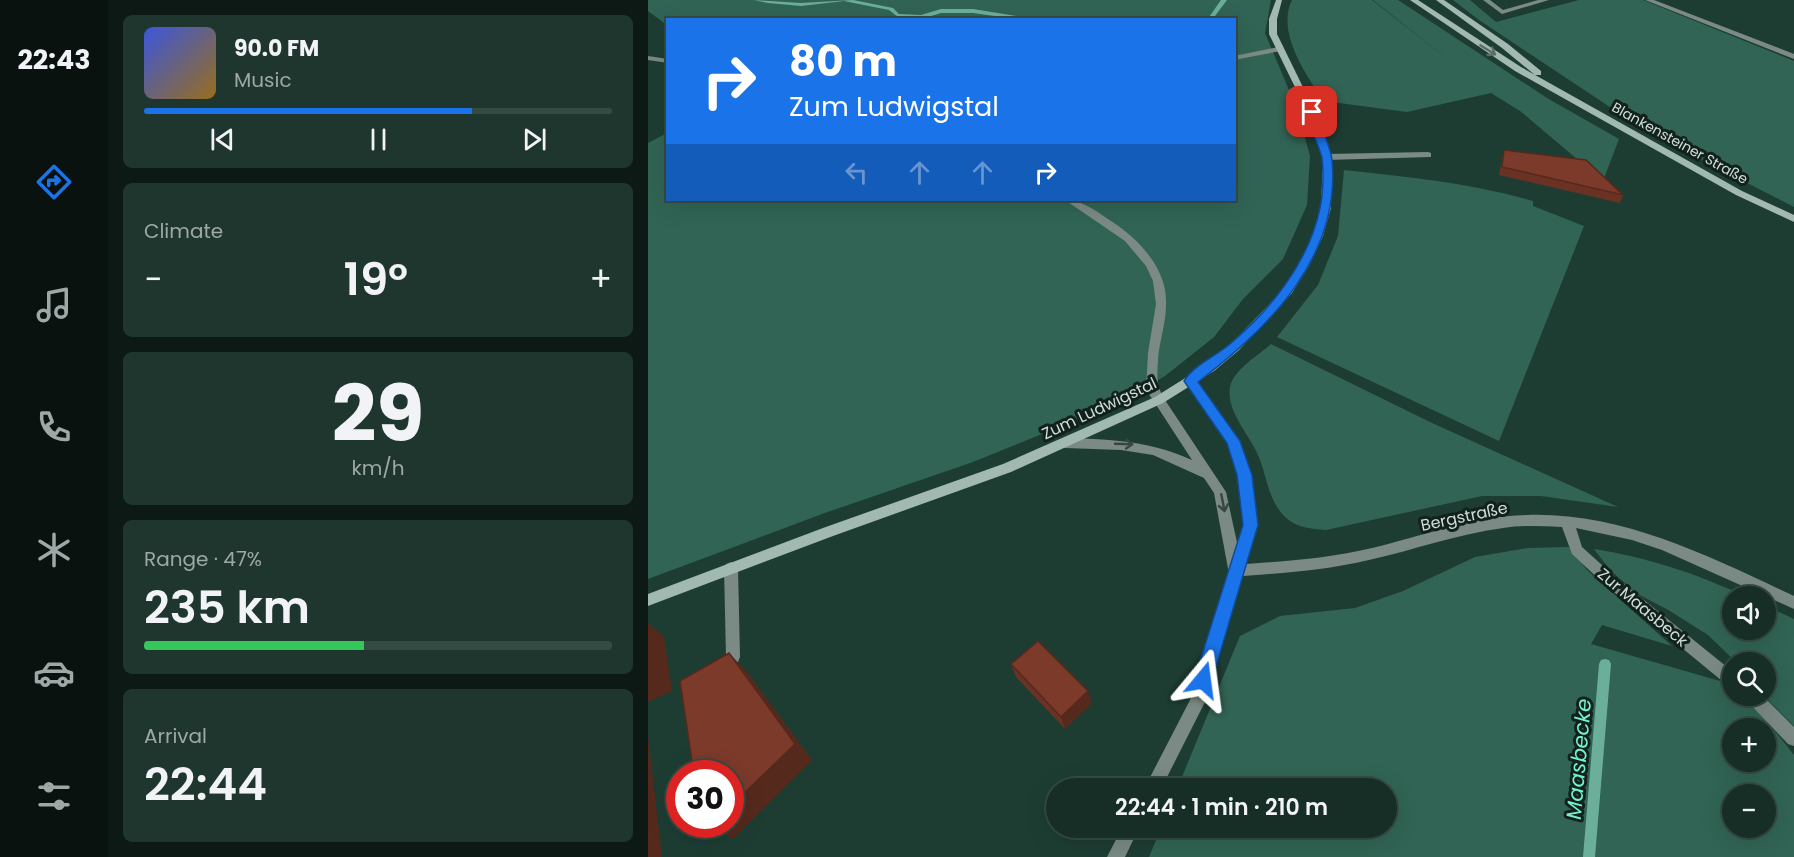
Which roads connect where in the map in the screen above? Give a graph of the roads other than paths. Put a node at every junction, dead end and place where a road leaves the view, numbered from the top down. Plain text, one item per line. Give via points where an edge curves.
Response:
1 (1279, 0) edge
2 (1413, 0) edge
3 (1439, 0) edge
4 (1486, 0) edge
5 (1546, 0) edge
6 (1648, 0) edge
7 (1278, 49) junction
8 (1794, 57) edge
9 (648, 58) edge
10 (1236, 58) edge
11 (666, 61) edge
12 (1555, 87) junction
13 (1428, 155) dead end
14 (1326, 157) junction
15 (1070, 201) edge
16 (1794, 219) edge
17 (1190, 381) junction
18 (1160, 400) junction
19 (1065, 442) junction
20 (1209, 475) junction
21 (1567, 522) junction
22 (731, 568) junction
23 (1235, 571) junction
24 (648, 600) edge
25 (1794, 603) edge
26 (734, 657) edge
27 (1722, 672) edge
28 (1762, 706) edge
29 (1794, 738) edge
30 (1158, 778) edge
31 (1126, 838) edge
32 (1116, 857) edge

1 - 7 street, Zum Ludwigstal via 1273,19
2 -> 12 street, Blankensteiner Straße via 1518,69
3 - 12 street, Blankensteiner Straße
4 - 5 street via 1502,12
6 - 8 street
7 - 10 street
7 - 14 street, Zum Ludwigstal via 1318,126
9 - 11 street
12 - 16 street, Blankensteiner Straße via 1641,139
13 - 14 street
14 - 17 street, Zum Ludwigstal via 1326,208 1305,266 1288,291 1235,347
15 - 18 street via 1119,231 1141,250 1157,278 1161,300 1152,390
17 - 18 street, Zum Ludwigstal
17 - 23 street via 1233,441 1245,475 1251,525
18 - 19 street, Zum Ludwigstal
18 - 20 street
19 -> 20 street via 1134,444 1185,461
19 - 22 street, Zum Ludwigstal via 1007,468
20 -> 23 street via 1221,492
21 - 23 street, Bergstraße via 1524,520 1476,527 1348,560
21 - 25 street, Bergstraße via 1596,525 1672,546
21 - 27 street, Zur Maasbeck via 1577,550
22 - 24 street, Zum Ludwigstal
22 - 26 street
23 - 30 street via 1197,702
28 - 29 street
31 - 32 street

